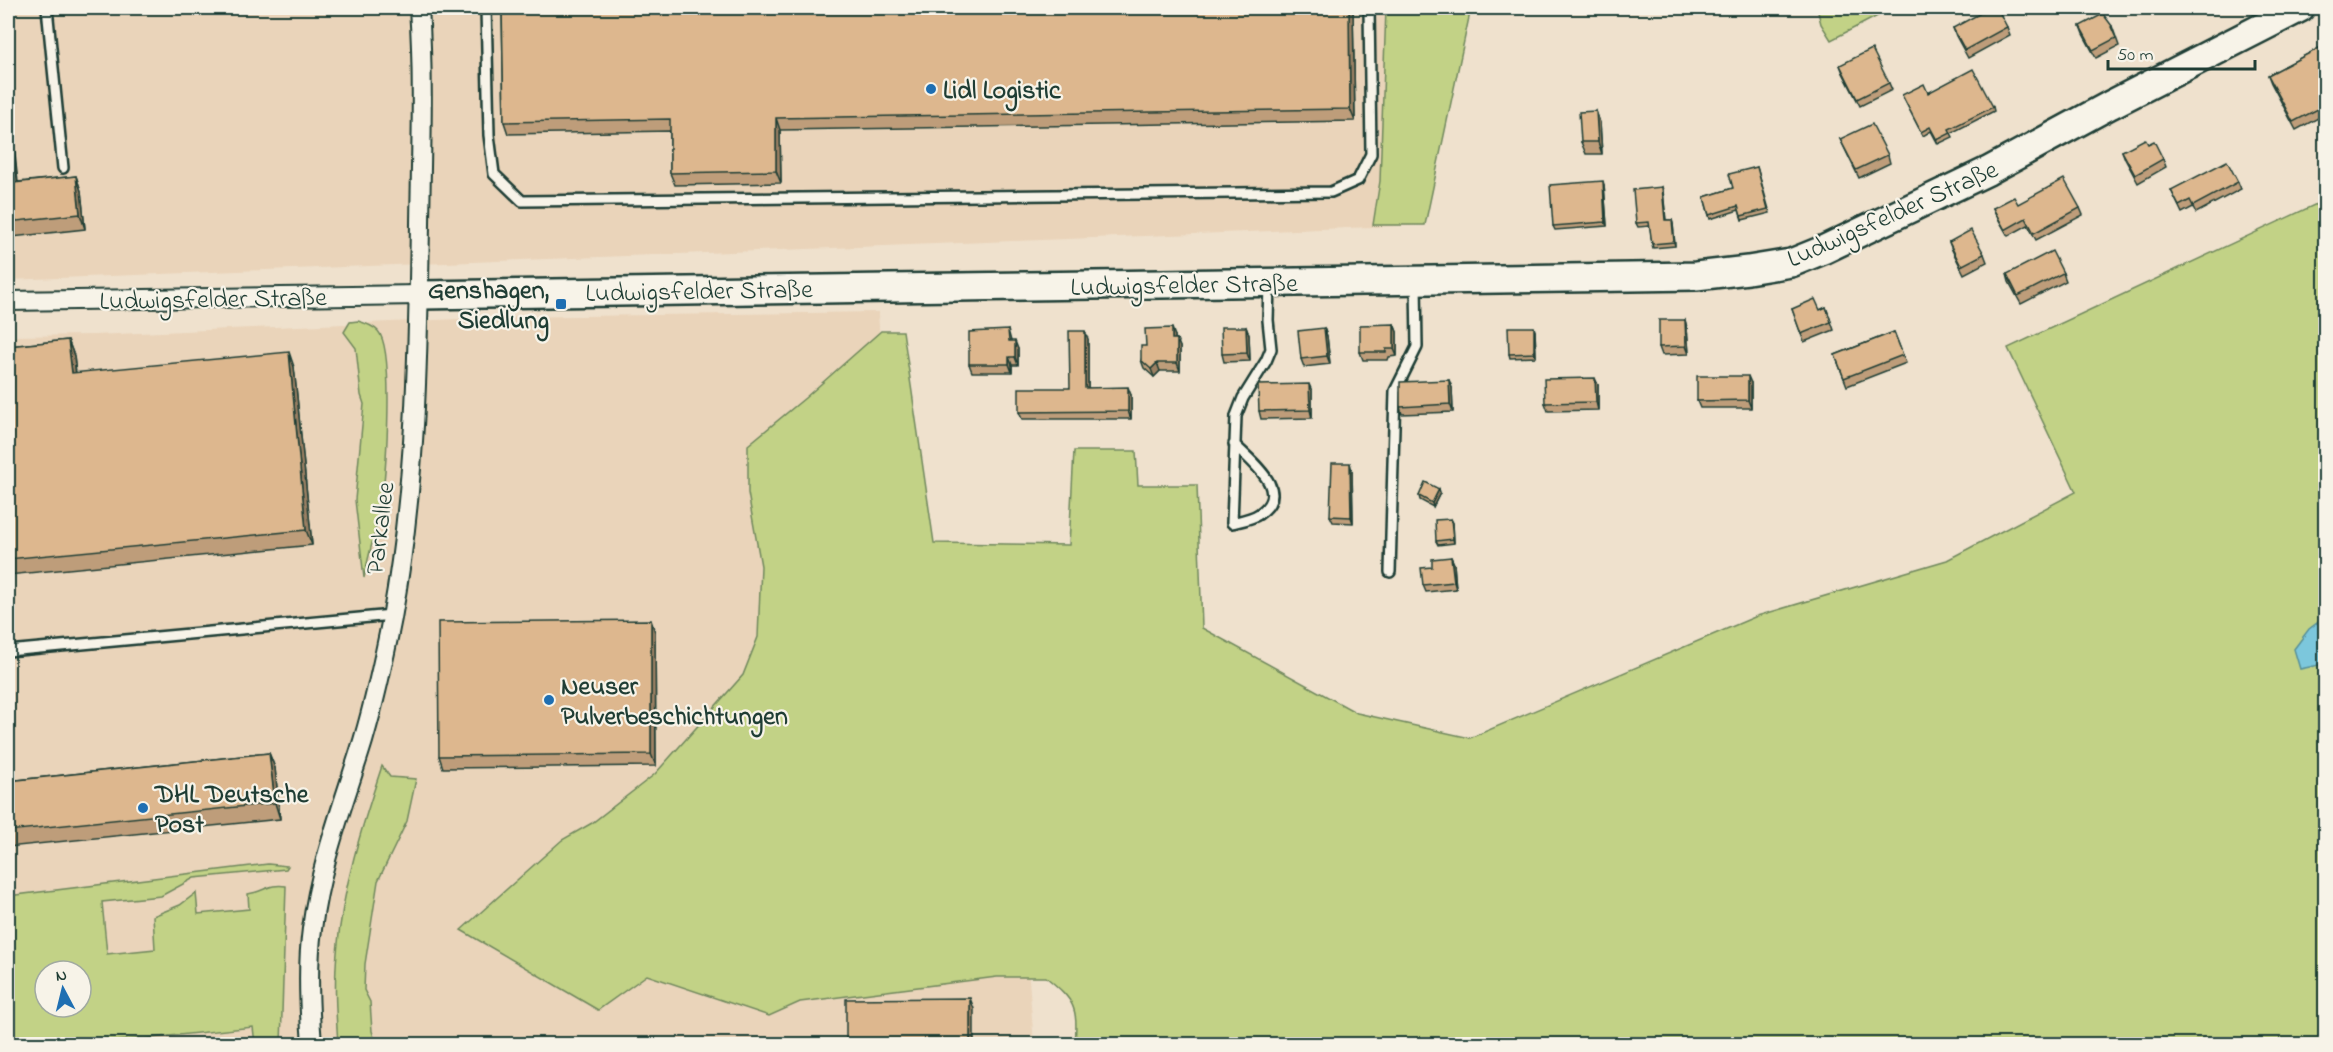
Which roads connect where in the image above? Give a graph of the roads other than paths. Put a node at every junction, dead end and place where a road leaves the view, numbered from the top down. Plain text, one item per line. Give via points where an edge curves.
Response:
1 (47, 8) edge
2 (419, 8) edge
3 (486, 8) edge
4 (1369, 8) edge
5 (2300, 8) edge
6 (63, 168) dead end
7 (1416, 280) junction
8 (1269, 283) junction
9 (421, 295) junction
10 (8, 301) edge
11 (1234, 444) junction
12 (1390, 572) dead end
13 (392, 615) junction
14 (8, 651) edge
15 (312, 1044) edge

1 - 6 lane
2 - 9 street, Parkallee
3 - 4 lane via 489,135 494,174 522,201 1331,192 1358,180 1371,154
5 - 7 street, Ludwigsfelder Straße via 1988,171 1791,263 1696,276
7 - 8 street, Ludwigsfelder Straße
7 - 12 lane via 1417,347 1395,391
8 - 9 street, Ludwigsfelder Straße
8 - 11 lane via 1271,349 1243,398 1236,416
9 - 10 street, Ludwigsfelder Straße
9 - 13 street, Parkallee via 414,442 406,530
11 - 11 lane via 1234,467 1232,523 1259,515 1273,494 1271,482
13 - 14 lane
13 - 15 street, Parkallee via 363,740 330,843 312,929

